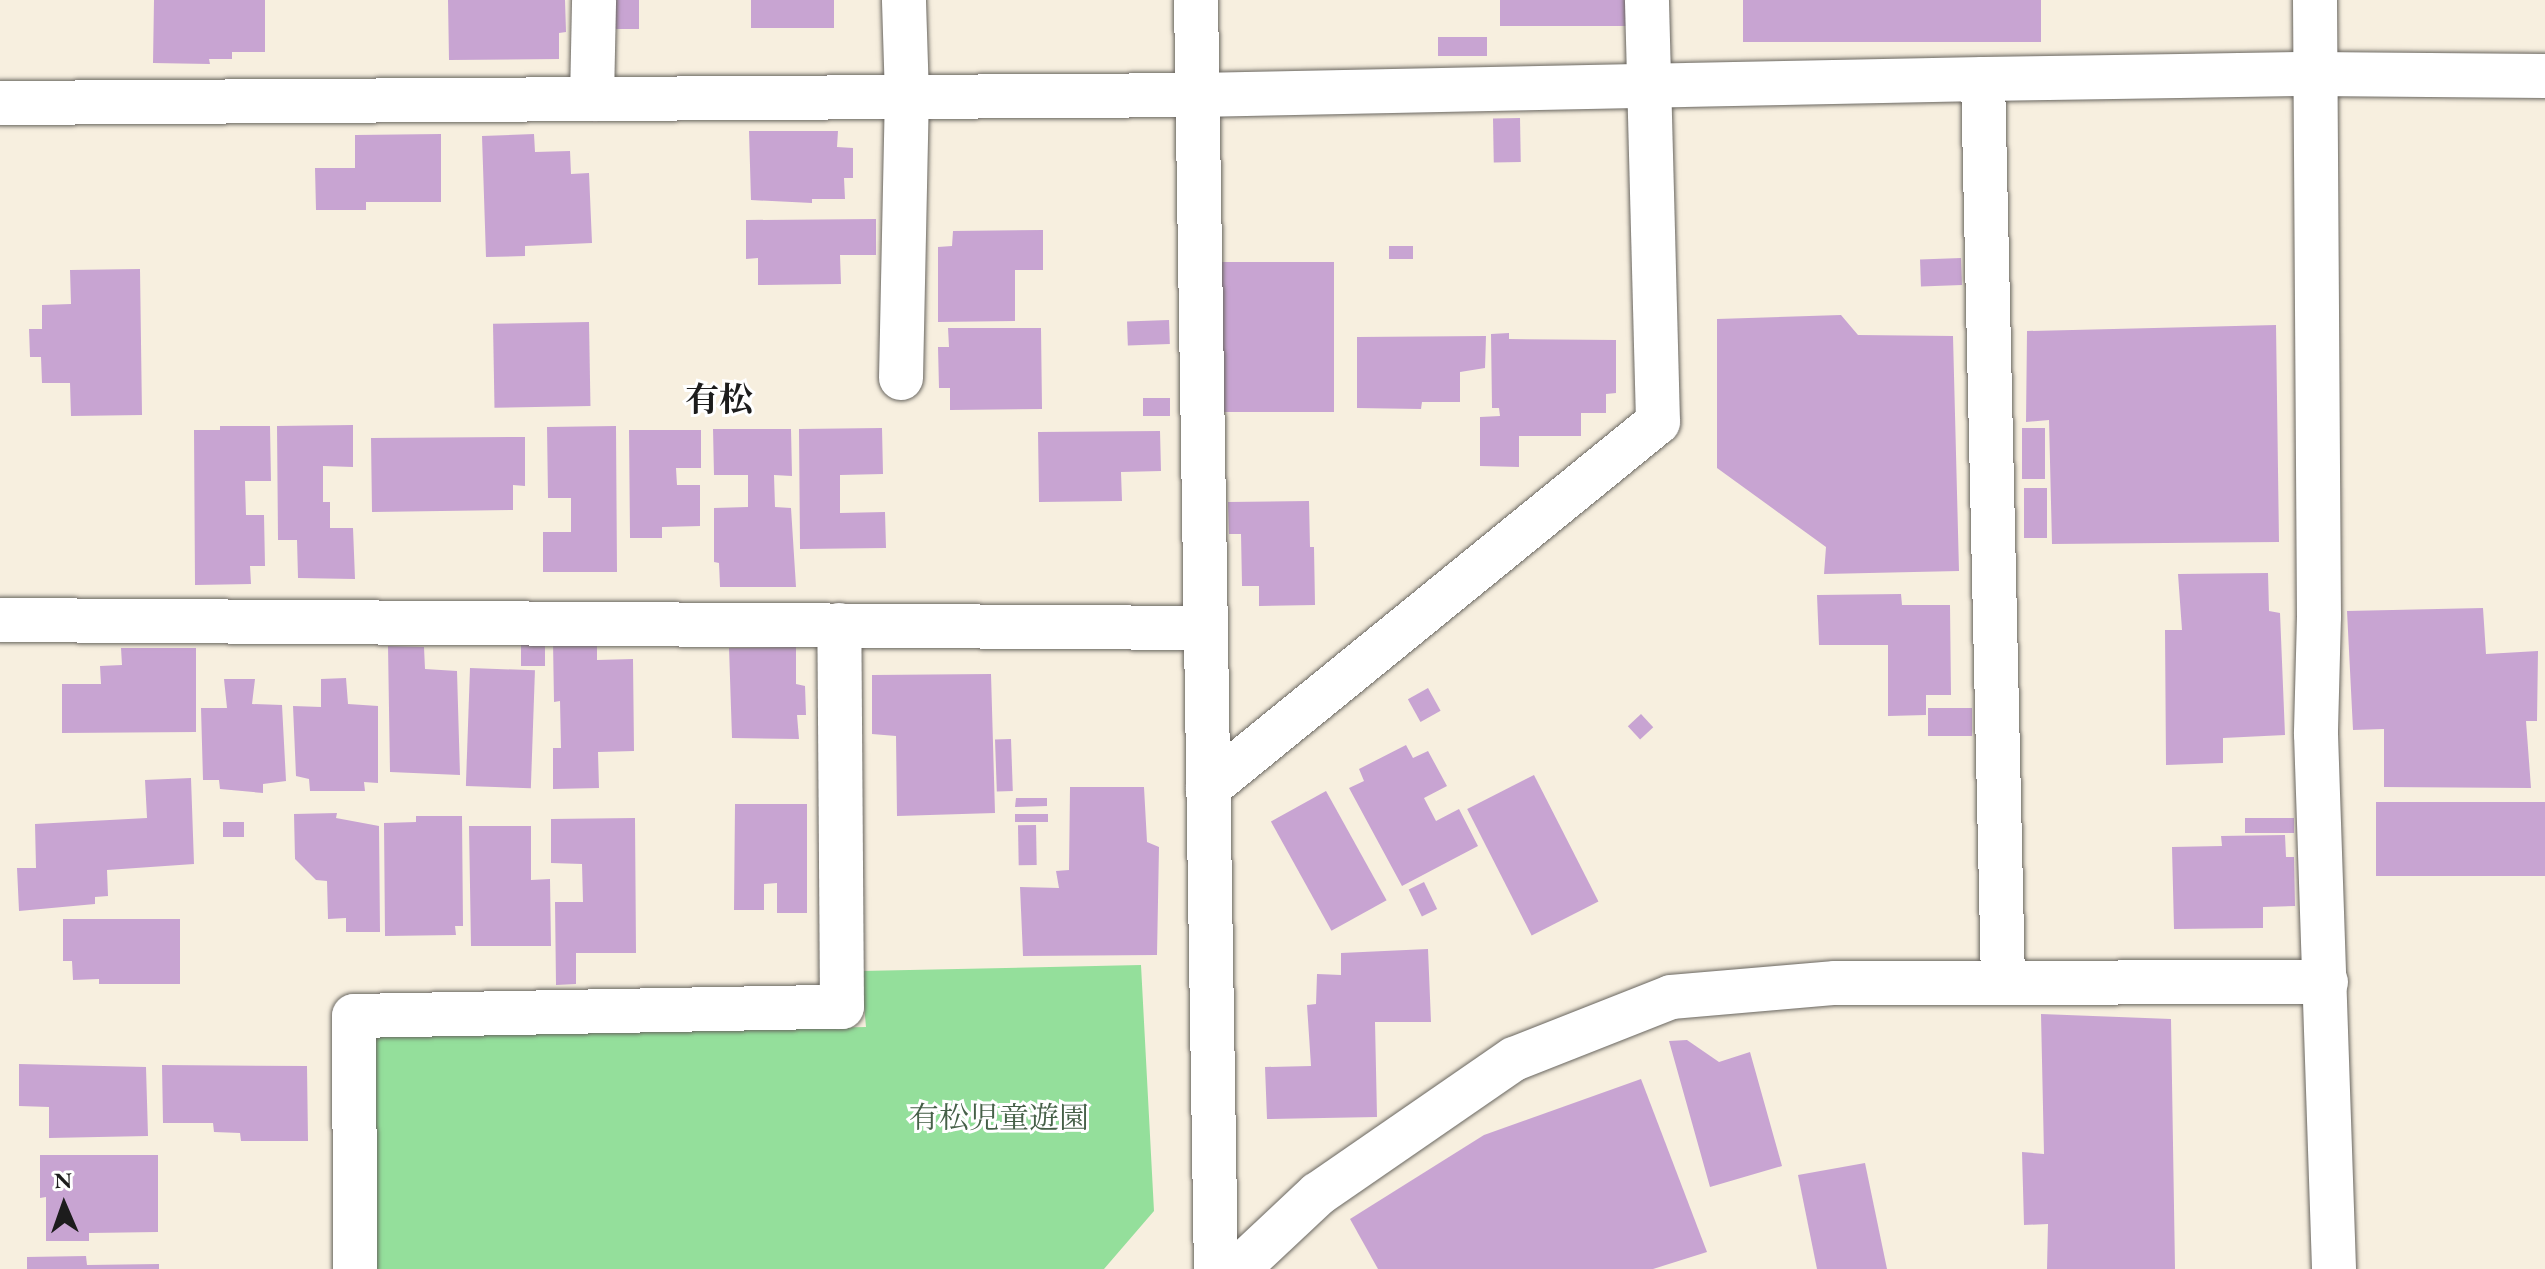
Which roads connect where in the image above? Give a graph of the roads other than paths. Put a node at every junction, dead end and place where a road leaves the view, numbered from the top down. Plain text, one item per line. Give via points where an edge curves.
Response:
1 (594, 0) edge
2 (904, 0) edge
3 (1196, 0) edge
4 (1647, 0) edge
5 (2315, 0) edge
6 (2313, 74) junction
7 (2545, 76) edge
8 (1983, 79) junction
9 (1650, 84) junction
10 (1197, 95) junction
11 (907, 97) junction
12 (592, 99) junction
13 (0, 103) edge
14 (901, 378) dead end
15 (0, 620) edge
16 (839, 625) junction
17 (1206, 628) junction
18 (1208, 788) junction
19 (2326, 982) junction
20 (2003, 983) junction
21 (355, 1269) edge
22 (1216, 1269) edge
23 (1238, 1269) edge
24 (2334, 1269) edge

1 - 12 street
2 - 11 street
3 - 10 street
4 - 9 street
5 - 6 street
6 - 7 street
6 - 8 street
6 - 19 street via 2316,734
8 - 9 street
8 - 20 street
9 - 10 street
9 - 18 street via 1658,422
10 - 11 street
10 - 17 street
11 - 12 street
11 - 14 street
12 - 13 street
15 - 16 street
16 - 17 street
16 - 21 street via 842,1007 354,1016
17 - 18 street
18 - 22 street
19 - 20 street
19 - 24 street
20 - 23 street via 1835,983 1671,997 1514,1059 1318,1194

